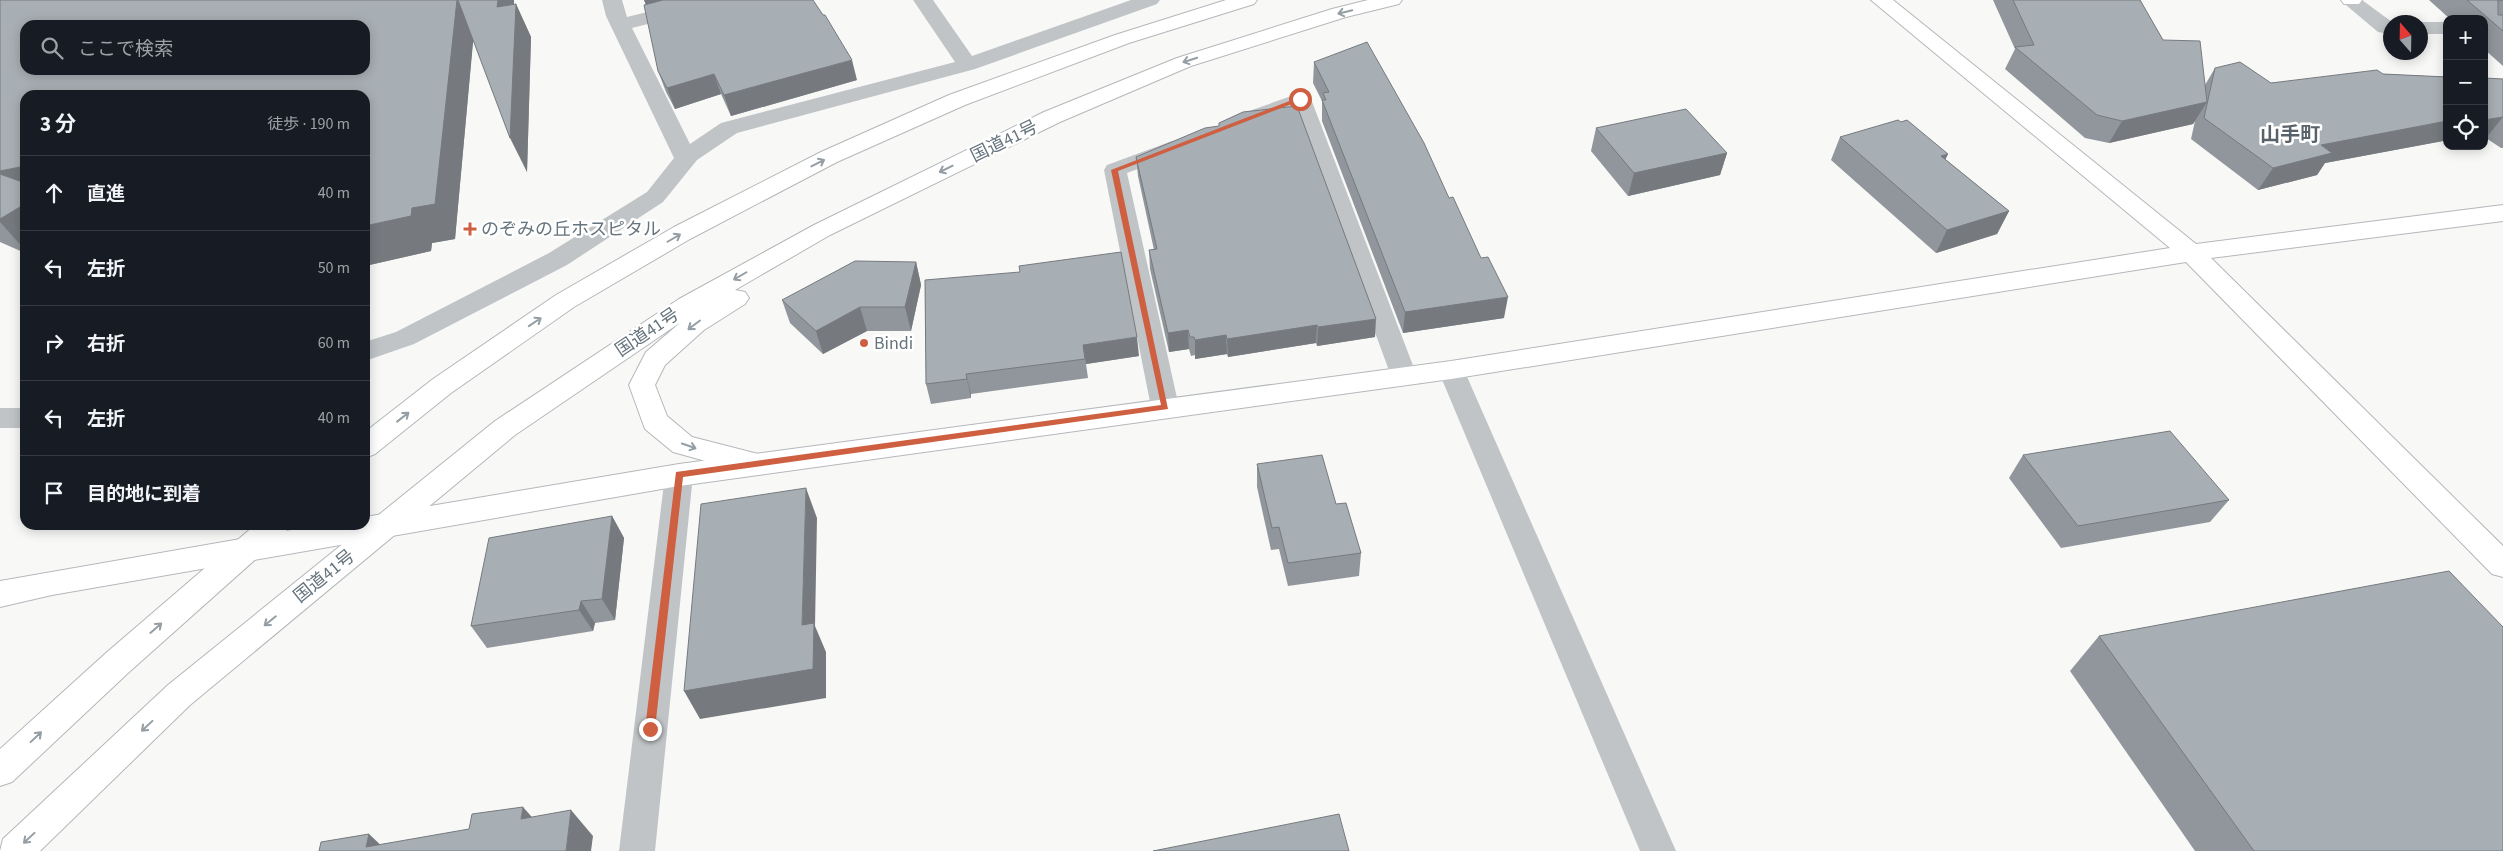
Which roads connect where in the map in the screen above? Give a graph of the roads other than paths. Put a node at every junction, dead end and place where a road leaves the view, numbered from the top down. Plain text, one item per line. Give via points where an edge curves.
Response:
1 (612, 0) edge
2 (720, 0) edge
3 (922, 0) edge
4 (1150, 0) edge
5 (1247, 0) edge
6 (1392, 0) edge
7 (1881, 0) edge
8 (2351, 0) edge
9 (621, 25) junction
10 (2383, 27) edge
11 (2428, 28) edge
12 (2443, 28) edge
13 (968, 65) junction
14 (1216, 131) edge
15 (1189, 142) edge
16 (686, 159) junction
17 (864, 209) junction
18 (2503, 213) edge
19 (2191, 253) junction
20 (370, 350) edge
21 (1451, 370) junction
22 (1404, 376) junction
23 (1165, 407) junction
24 (0, 418) edge
25 (20, 418) edge
26 (370, 443) edge
27 (756, 464) junction
28 (679, 475) junction
29 (389, 523) junction
30 (370, 527) edge
31 (269, 530) edge
32 (351, 530) edge
33 (248, 549) junction
34 (2503, 565) edge
35 (0, 594) edge
36 (0, 771) edge
37 (15, 851) edge
38 (637, 851) edge
39 (1658, 851) edge

1 - 9 street
2 - 9 street
3 - 13 street
4 - 13 street
26 -> 5 main road via 442,386 566,301 682,233 829,157 957,100 1122,39
6 -> 17 main road, 国道41号 via 1339,13 1184,62 1052,117
7 - 19 main road
8 - 10 street
9 - 16 street
11 - 12 street
13 - 16 street via 729,128
14 - 22 street via 1300,99
15 - 23 street via 1114,170
16 - 20 street via 655,197 558,259 405,338
17 -> 27 main road via 839,234 695,324 655,359 642,385 655,422 684,445
17 -> 29 main road, 国道41号 via 688,305 505,428
18 - 19 main road
19 - 21 main road
19 - 34 main road
21 - 22 main road
21 - 39 street
22 - 23 main road
23 - 27 main road
24 - 25 street
27 - 28 main road
28 - 29 main road
28 - 38 street
29 - 30 main road
29 -> 37 main road, 国道41号 via 179,695
31 - 33 main road
32 - 33 main road
33 - 35 main road
36 -> 33 main road

